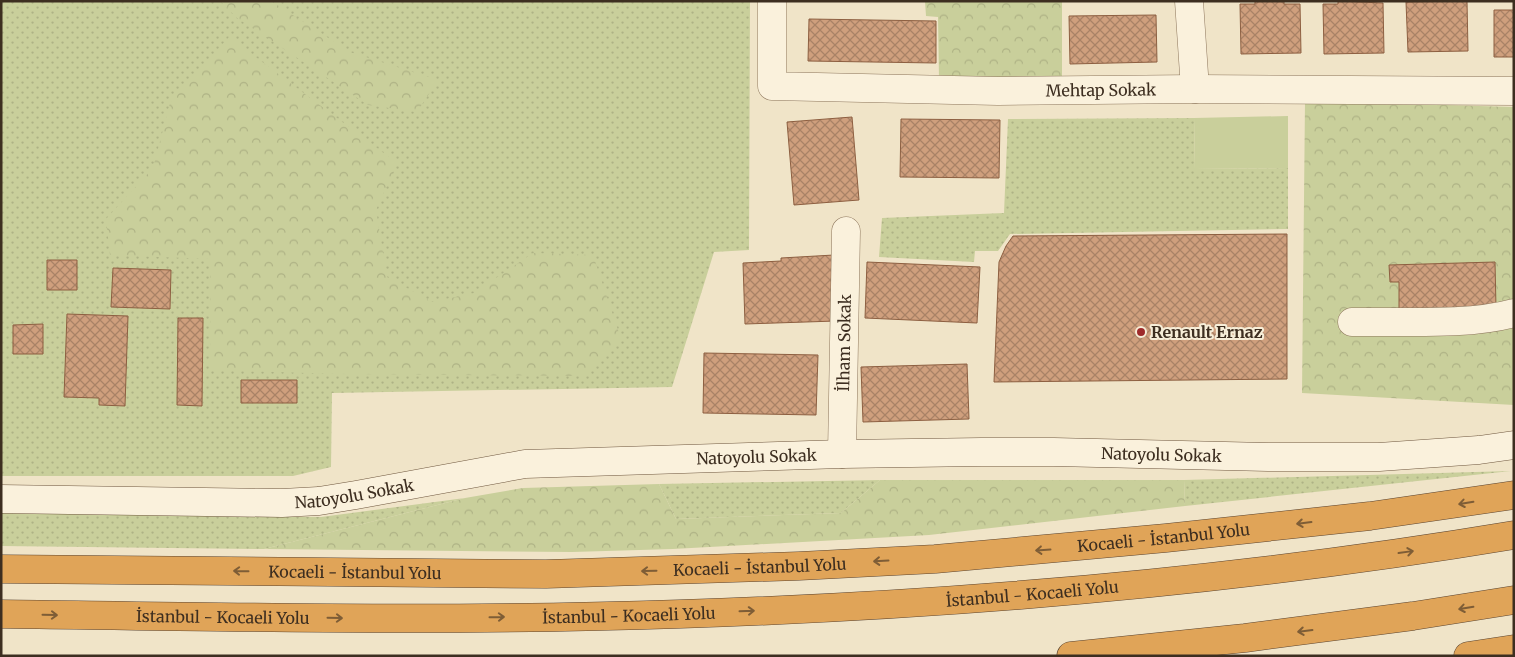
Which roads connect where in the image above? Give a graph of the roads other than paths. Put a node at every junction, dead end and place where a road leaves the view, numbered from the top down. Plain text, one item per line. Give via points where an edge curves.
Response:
1 (772, 1) edge
2 (1189, 1) edge
3 (1195, 89) junction
4 (1514, 91) edge
5 (846, 231) dead end
6 (1514, 313) edge
7 (1352, 322) dead end
8 (1514, 445) edge
9 (842, 454) junction
10 (1514, 495) edge
11 (1, 499) edge
12 (1514, 535) edge
13 (1, 569) edge
14 (1514, 600) edge
15 (1, 614) edge
16 (1514, 649) edge
17 (1071, 656) edge
18 (1468, 656) edge

1 - 3 main road, Mehtap Sokak via 772,86 998,91
2 - 3 main road
3 - 4 main road, Mehtap Sokak
5 - 9 main road, İlham Sokak
6 - 7 main road via 1454,320
8 - 9 main road, Natoyolu Sokak via 1380,457 1054,452
9 - 11 main road, Natoyolu Sokak via 525,464 310,502
10 -> 13 highway, Kocaeli - İstanbul Yolu via 1370,516 1166,538 799,566 546,574
15 -> 12 highway, İstanbul - Kocaeli Yolu via 409,619 676,614 956,601 1253,572
14 -> 17 highway via 1245,638
16 - 18 highway

